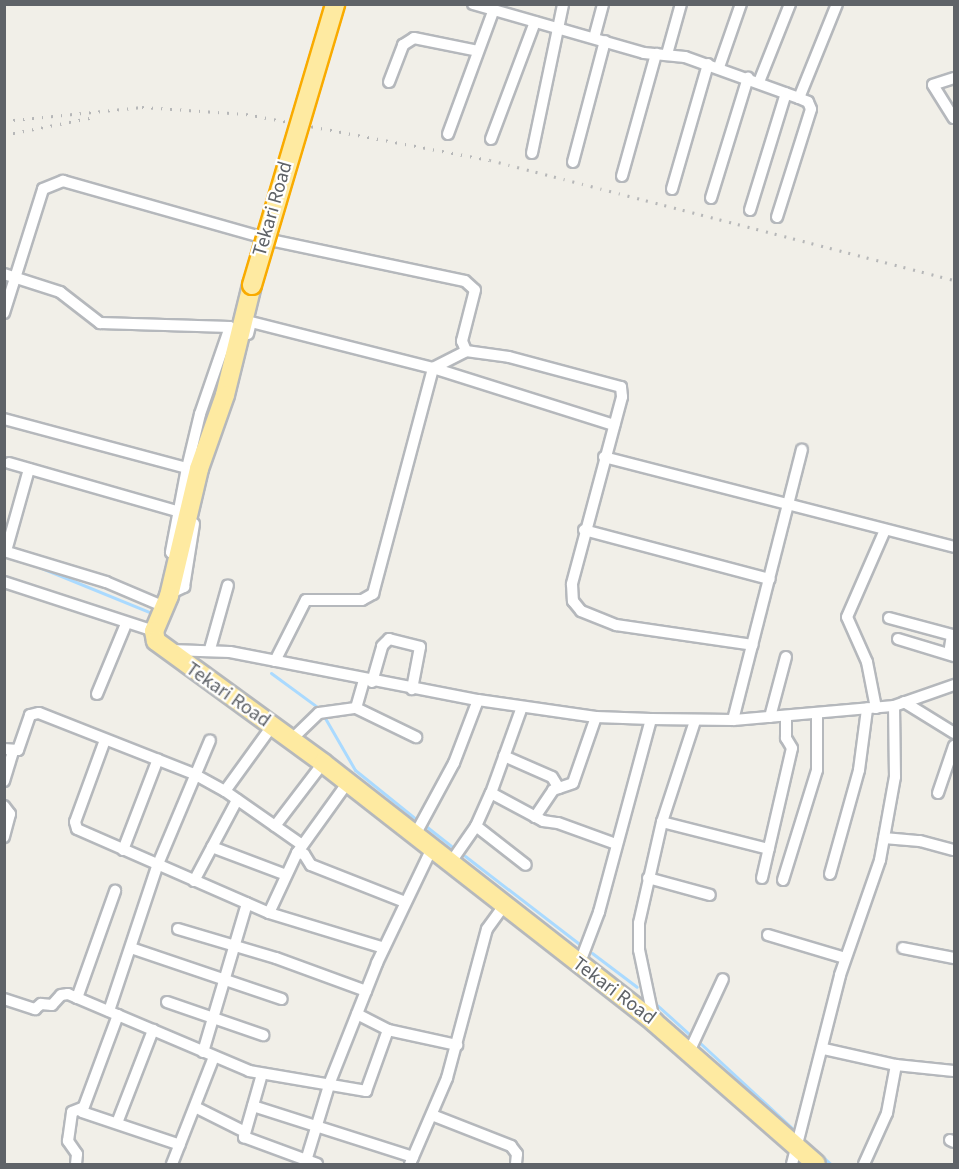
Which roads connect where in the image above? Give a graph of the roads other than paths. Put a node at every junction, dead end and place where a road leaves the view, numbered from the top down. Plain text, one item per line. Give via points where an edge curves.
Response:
1 (335, 4) edge
2 (563, 4) edge
3 (603, 4) edge
4 (681, 4) edge
5 (741, 4) edge
6 (790, 4) edge
7 (837, 4) edge
8 (476, 5) edge
9 (493, 12) junction
10 (534, 22) junction
11 (558, 28) junction
12 (600, 39) junction
13 (478, 51) junction
14 (661, 54) junction
15 (713, 66) junction
16 (748, 78) junction
17 (954, 78) edge
18 (389, 82) dead end
19 (759, 82) junction
20 (786, 93) junction
21 (799, 98) junction
22 (954, 118) edge
23 (448, 134) dead end
24 (491, 139) dead end
25 (532, 153) dead end
26 (573, 162) dead end
27 (622, 176) dead end
28 (672, 189) dead end
29 (711, 198) dead end
30 (750, 210) dead end
31 (777, 217) dead end
32 (10, 275) edge
33 (4, 313) edge
34 (466, 351) junction
35 (433, 368) junction
36 (4, 419) edge
37 (614, 425) junction
38 (802, 450) dead end
39 (604, 457) junction
40 (9, 463) dead end
41 (187, 468) junction
42 (29, 469) junction
43 (788, 505) junction
44 (180, 513) junction
45 (584, 530) junction
46 (885, 530) junction
47 (954, 547) edge
48 (5, 551) edge
49 (770, 579) junction
50 (4, 582) edge
51 (228, 585) dead end
52 (167, 601) junction
53 (889, 618) dead end
54 (126, 624) junction
55 (154, 631) junction
56 (898, 639) dead end
57 (753, 645) junction
58 (210, 649) junction
59 (165, 651) junction
60 (952, 655) edge
61 (786, 657) dead end
62 (266, 659) junction
63 (368, 681) junction
64 (954, 685) edge
65 (412, 688) junction
66 (97, 694) dead end
67 (478, 700) junction
68 (899, 704) junction
69 (522, 707) junction
70 (356, 708) junction
71 (871, 709) junction
72 (817, 714) junction
73 (786, 716) junction
74 (596, 717) junction
75 (770, 717) junction
76 (651, 719) junction
77 (734, 720) junction
78 (695, 721) junction
79 (272, 726) junction
80 (954, 733) edge
81 (416, 737) dead end
82 (105, 740) junction
83 (210, 740) dead end
84 (291, 740) junction
85 (954, 746) edge
86 (9, 750) edge
87 (504, 756) junction
88 (158, 759) junction
89 (323, 763) junction
90 (194, 774) junction
91 (4, 781) edge
92 (348, 782) junction
93 (559, 788) junction
94 (225, 791) junction
95 (491, 793) junction
96 (938, 793) dead end
97 (237, 800) junction
98 (4, 806) edge
99 (535, 817) junction
100 (662, 822) junction
101 (275, 826) junction
102 (476, 826) junction
103 (415, 835) junction
104 (4, 837) edge
105 (884, 838) junction
106 (616, 844) junction
107 (212, 847) junction
108 (432, 848) junction
109 (300, 849) junction
110 (769, 849) junction
111 (123, 850) junction
112 (954, 850) edge
113 (451, 862) junction
114 (158, 864) junction
115 (526, 865) dead end
116 (830, 874) dead end
117 (286, 875) junction
118 (648, 878) junction
119 (762, 878) dead end
120 (783, 880) dead end
121 (194, 881) junction
122 (115, 891) dead end
123 (710, 895) dead end
124 (405, 902) junction
125 (247, 903) junction
126 (504, 904) junction
127 (269, 913) junction
128 (178, 929) dead end
129 (768, 935) dead end
130 (234, 947) junction
131 (131, 948) junction
132 (384, 948) junction
133 (903, 948) dead end
134 (845, 958) junction
135 (954, 958) edge
136 (579, 965) junction
137 (723, 979) dead end
138 (224, 981) junction
139 (366, 991) junction
140 (77, 998) junction
141 (4, 999) edge
142 (282, 999) dead end
143 (167, 1002) dead end
144 (114, 1013) junction
145 (357, 1014) junction
146 (213, 1017) junction
147 (654, 1022) junction
148 (153, 1030) junction
149 (388, 1030) junction
150 (263, 1035) dead end
151 (457, 1045) junction
152 (824, 1049) junction
153 (690, 1050) junction
154 (203, 1052) junction
155 (214, 1057) junction
156 (896, 1065) junction
157 (954, 1071) edge
158 (262, 1074) junction
159 (330, 1082) junction
160 (253, 1106) junction
161 (195, 1107) junction
162 (82, 1108) junction
163 (432, 1115) junction
164 (117, 1123) junction
165 (317, 1127) junction
166 (245, 1132) junction
167 (180, 1145) junction
168 (795, 1156) edge
169 (412, 1161) edge
170 (76, 1164) edge
171 (172, 1164) edge
172 (309, 1164) edge
173 (516, 1164) edge
174 (816, 1164) edge
175 (864, 1164) edge

1 - 52 highway, Tekari Road, bridge via 274,205 225,394 204,449
2 - 11 street
3 - 12 street
4 - 14 street
5 - 15 street
6 - 19 street
7 - 21 street
8 - 9 street
9 - 10 street
9 - 13 street
10 - 11 street
10 - 24 street
11 - 12 street
11 - 25 street
12 - 14 street
12 - 26 street
13 - 18 street via 422,39 408,40
13 - 23 street
14 - 15 street
14 - 27 street
15 - 16 street
15 - 28 street
16 - 19 street
16 - 29 street
17 - 22 street via 933,86
19 - 20 street
20 - 21 street
20 - 30 street
21 - 31 street via 811,109
32 - 33 street
32 - 34 street via 43,189 63,181 276,241 465,280 475,290 462,341
32 - 41 street via 60,292 100,323 230,327
34 - 35 street
34 - 37 street via 618,384 622,397
35 - 37 street
35 - 52 street via 251,322 237,376 204,469 184,587
35 - 62 street via 373,594 362,600 306,600
36 - 41 street
37 - 39 street
38 - 43 street
39 - 43 street
39 - 45 street
40 - 42 street
41 - 44 street
42 - 44 street
42 - 48 street
43 - 46 street
43 - 49 street
44 - 52 street via 168,572
45 - 49 street
45 - 57 street via 572,584 573,601 580,611 616,625
46 - 47 street
46 - 71 street via 847,616 867,662
48 - 52 street
49 - 57 street
50 - 54 street
51 - 58 street
52 - 55 highway, Tekari Road
53 - 60 street via 952,635
54 - 55 street
54 - 66 street
55 - 59 highway, Tekari Road via 156,641
56 - 60 street
57 - 77 street
58 - 59 street
58 - 62 street
59 - 79 highway, Tekari Road
61 - 75 street
62 - 63 street
63 - 65 street
63 - 65 street via 383,642 389,639 420,647
63 - 70 street
64 - 68 street
65 - 67 street
67 - 69 street
67 - 103 street via 454,763
68 - 71 street
68 - 80 street
68 - 105 street via 896,777
69 - 74 street
69 - 87 street
70 - 81 street
70 - 84 street via 319,713
71 - 72 street
71 - 116 street
72 - 73 street
72 - 120 street via 817,770
73 - 75 street
73 - 110 street via 786,738 792,748
74 - 76 street
74 - 93 street via 573,783
75 - 77 street
76 - 78 street
76 - 106 street
77 - 78 street
78 - 100 street
79 - 84 highway, Tekari Road
79 - 94 street
82 - 86 street via 35,713 29,718 19,748
82 - 88 street
82 - 111 street via 75,826
83 - 90 street
84 - 89 highway, Tekari Road
85 - 96 street
86 - 91 street
87 - 93 street via 552,777
87 - 95 street
88 - 90 street
88 - 111 street
89 - 92 highway, Tekari Road
89 - 101 street
90 - 94 street
90 - 114 street
92 - 103 highway, Tekari Road
92 - 109 street
93 - 99 street via 551,792
94 - 97 street
95 - 99 street
95 - 102 street
97 - 101 street
97 - 107 street
98 - 104 street via 10,817
99 - 106 street
100 - 110 street
100 - 118 street
101 - 109 street
102 - 113 street
102 - 115 street
103 - 108 highway, Tekari Road
105 - 112 street via 920,841
105 - 134 street via 877,873
106 - 136 street via 589,946
107 - 117 street
107 - 121 street
108 - 113 highway, Tekari Road
108 - 124 street
109 - 117 street
109 - 124 street via 311,864
110 - 119 street
111 - 114 street
113 - 126 highway, Tekari Road
114 - 121 street
114 - 131 street
117 - 127 street
118 - 123 street
118 - 147 street via 639,950
121 - 125 street
122 - 140 street
124 - 132 street
125 - 127 street
125 - 130 street
126 - 136 highway, Tekari Road
126 - 151 street via 487,929 481,947
127 - 132 street
128 - 130 street
129 - 134 street
130 - 138 street
130 - 139 street
131 - 138 street
131 - 144 street
132 - 139 street
133 - 135 street
134 - 152 street
136 - 147 highway, Tekari Road
137 - 153 street
138 - 142 street
138 - 146 street
139 - 145 street
140 - 141 street via 61,995 52,1005 41,1004 34,1009
140 - 144 street
143 - 146 street
144 - 148 street
144 - 162 street
145 - 149 street
145 - 159 street
146 - 150 street
146 - 154 street
147 - 153 highway, Tekari Road
148 - 154 street
148 - 164 street
149 - 151 street
149 - 159 street via 366,1091
151 - 163 street
152 - 156 street
152 - 168 street
153 - 168 highway, Tekari Road
154 - 155 street
155 - 158 street
155 - 161 street
156 - 157 street
156 - 175 street via 885,1121
158 - 159 street
158 - 160 street
159 - 165 street
160 - 165 street
160 - 166 street
161 - 166 street
161 - 167 street
162 - 164 street via 84,1114
162 - 170 street via 72,1112 68,1141 76,1152
163 - 169 street
163 - 173 street via 511,1146 517,1154
164 - 167 street
165 - 169 street
165 - 172 street
166 - 172 street via 246,1139
167 - 171 street
168 - 174 highway, Tekari Road

